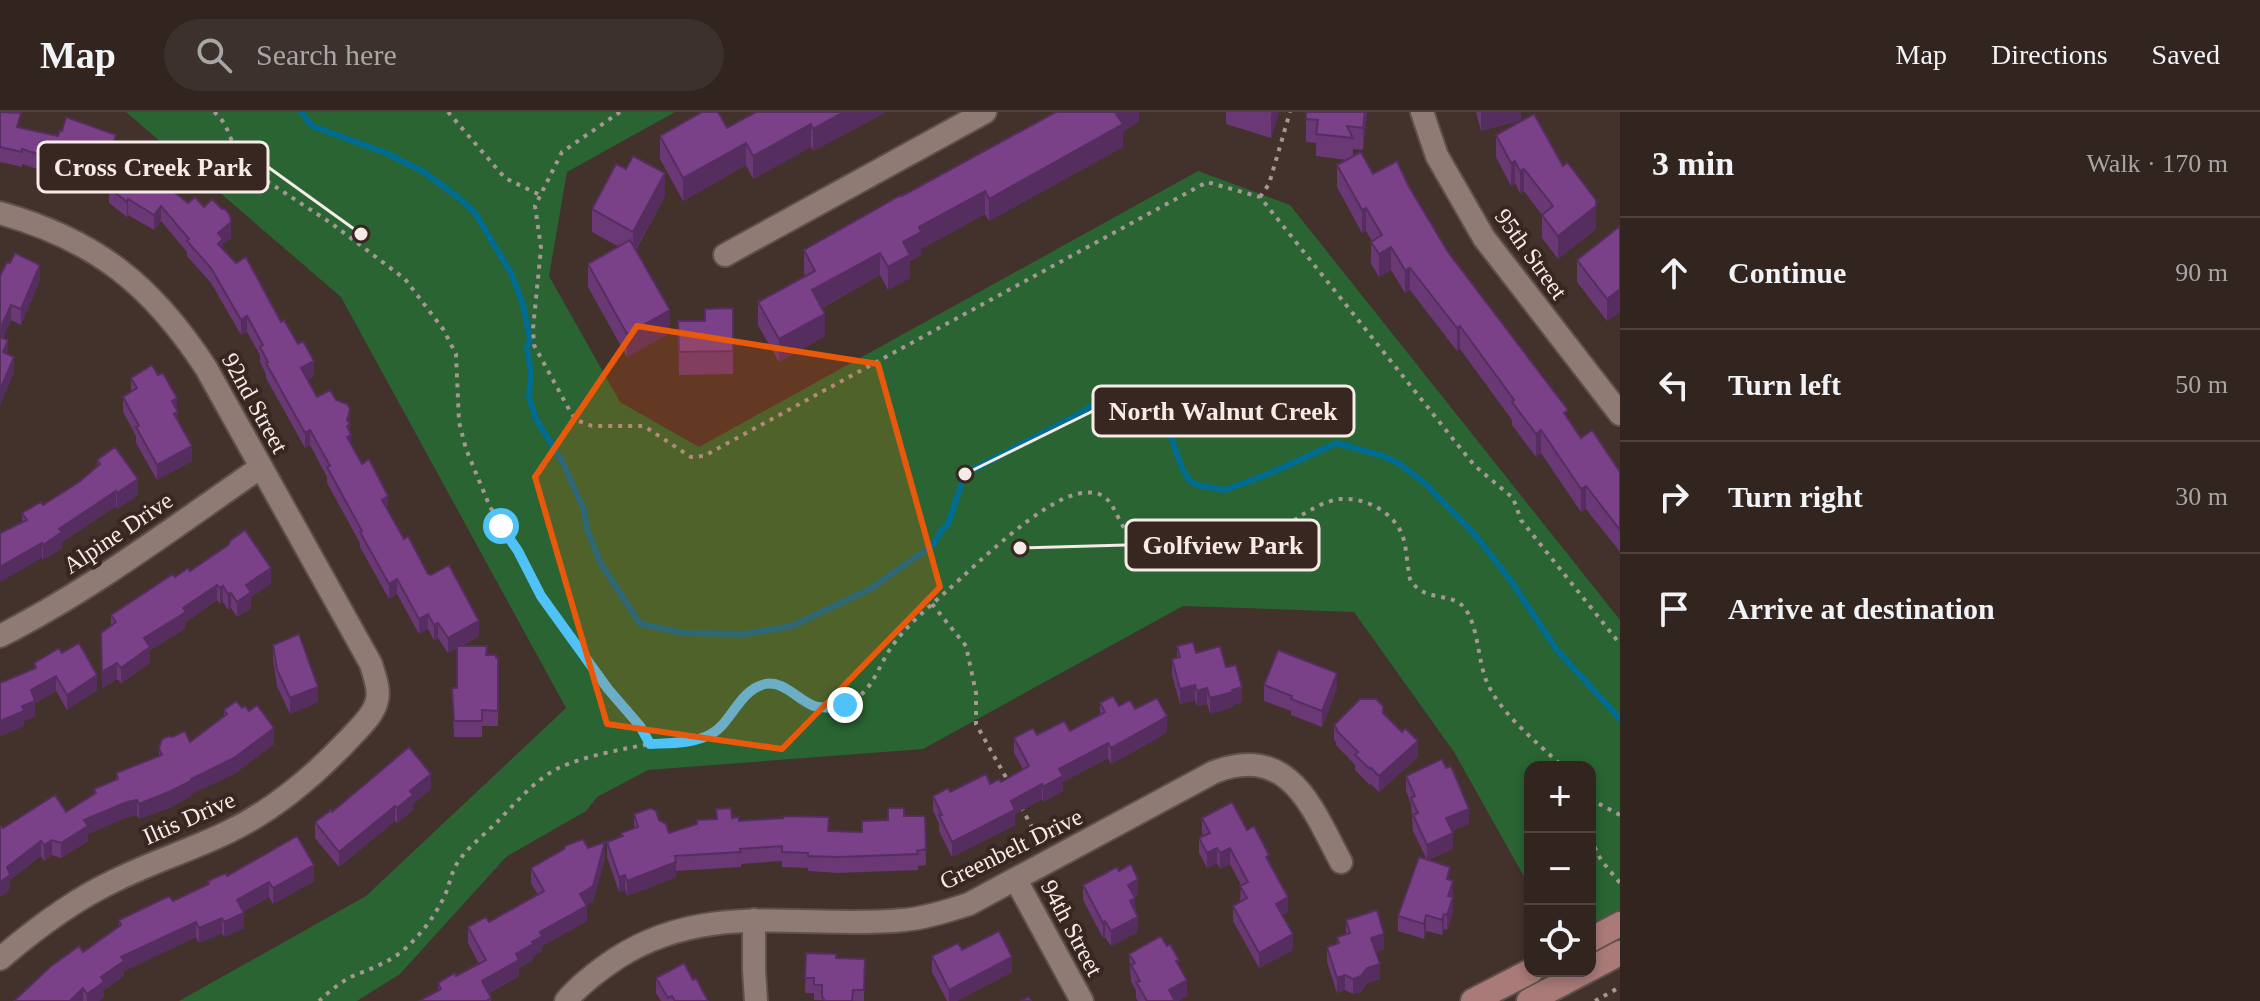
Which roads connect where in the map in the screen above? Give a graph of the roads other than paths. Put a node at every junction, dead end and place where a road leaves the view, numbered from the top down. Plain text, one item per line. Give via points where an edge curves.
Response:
1 (985, 112) edge
2 (1422, 112) edge
3 (0, 213) edge
4 (725, 255) dead end
5 (1616, 399) edge
6 (261, 467) junction
7 (0, 636) edge
8 (378, 699) joint
9 (1341, 862) dead end
10 (1016, 880) junction
11 (754, 920) junction
12 (1620, 924) edge
13 (1596, 937) edge
14 (1620, 953) edge
15 (0, 959) edge
16 (1596, 966) edge
17 (1524, 975) edge
18 (1575, 977) edge
19 (566, 1001) edge
20 (756, 1001) edge
21 (1082, 1001) edge
22 (1473, 1001) edge
23 (1529, 1001) edge

1 - 4 street
2 - 5 street, 95th Street via 1437,156 1484,238
3 - 6 street, 92nd Street via 53,231 97,254 158,303 206,368
6 - 7 street, Alpine Drive via 74,594
6 - 8 street, 92nd Street via 371,664
8 - 15 street, Iltis Drive via 332,757 267,810 92,892
9 - 10 street, Greenbelt Drive via 1296,785 1282,773 1247,764 1214,772
10 - 11 street, Greenbelt Drive via 969,904 905,920
10 - 21 street, 94th Street
11 - 19 street, Greenbelt Drive via 721,921 657,938 599,970
11 - 20 street
12 - 13 main road
14 - 16 main road
17 - 22 main road
18 - 23 main road

